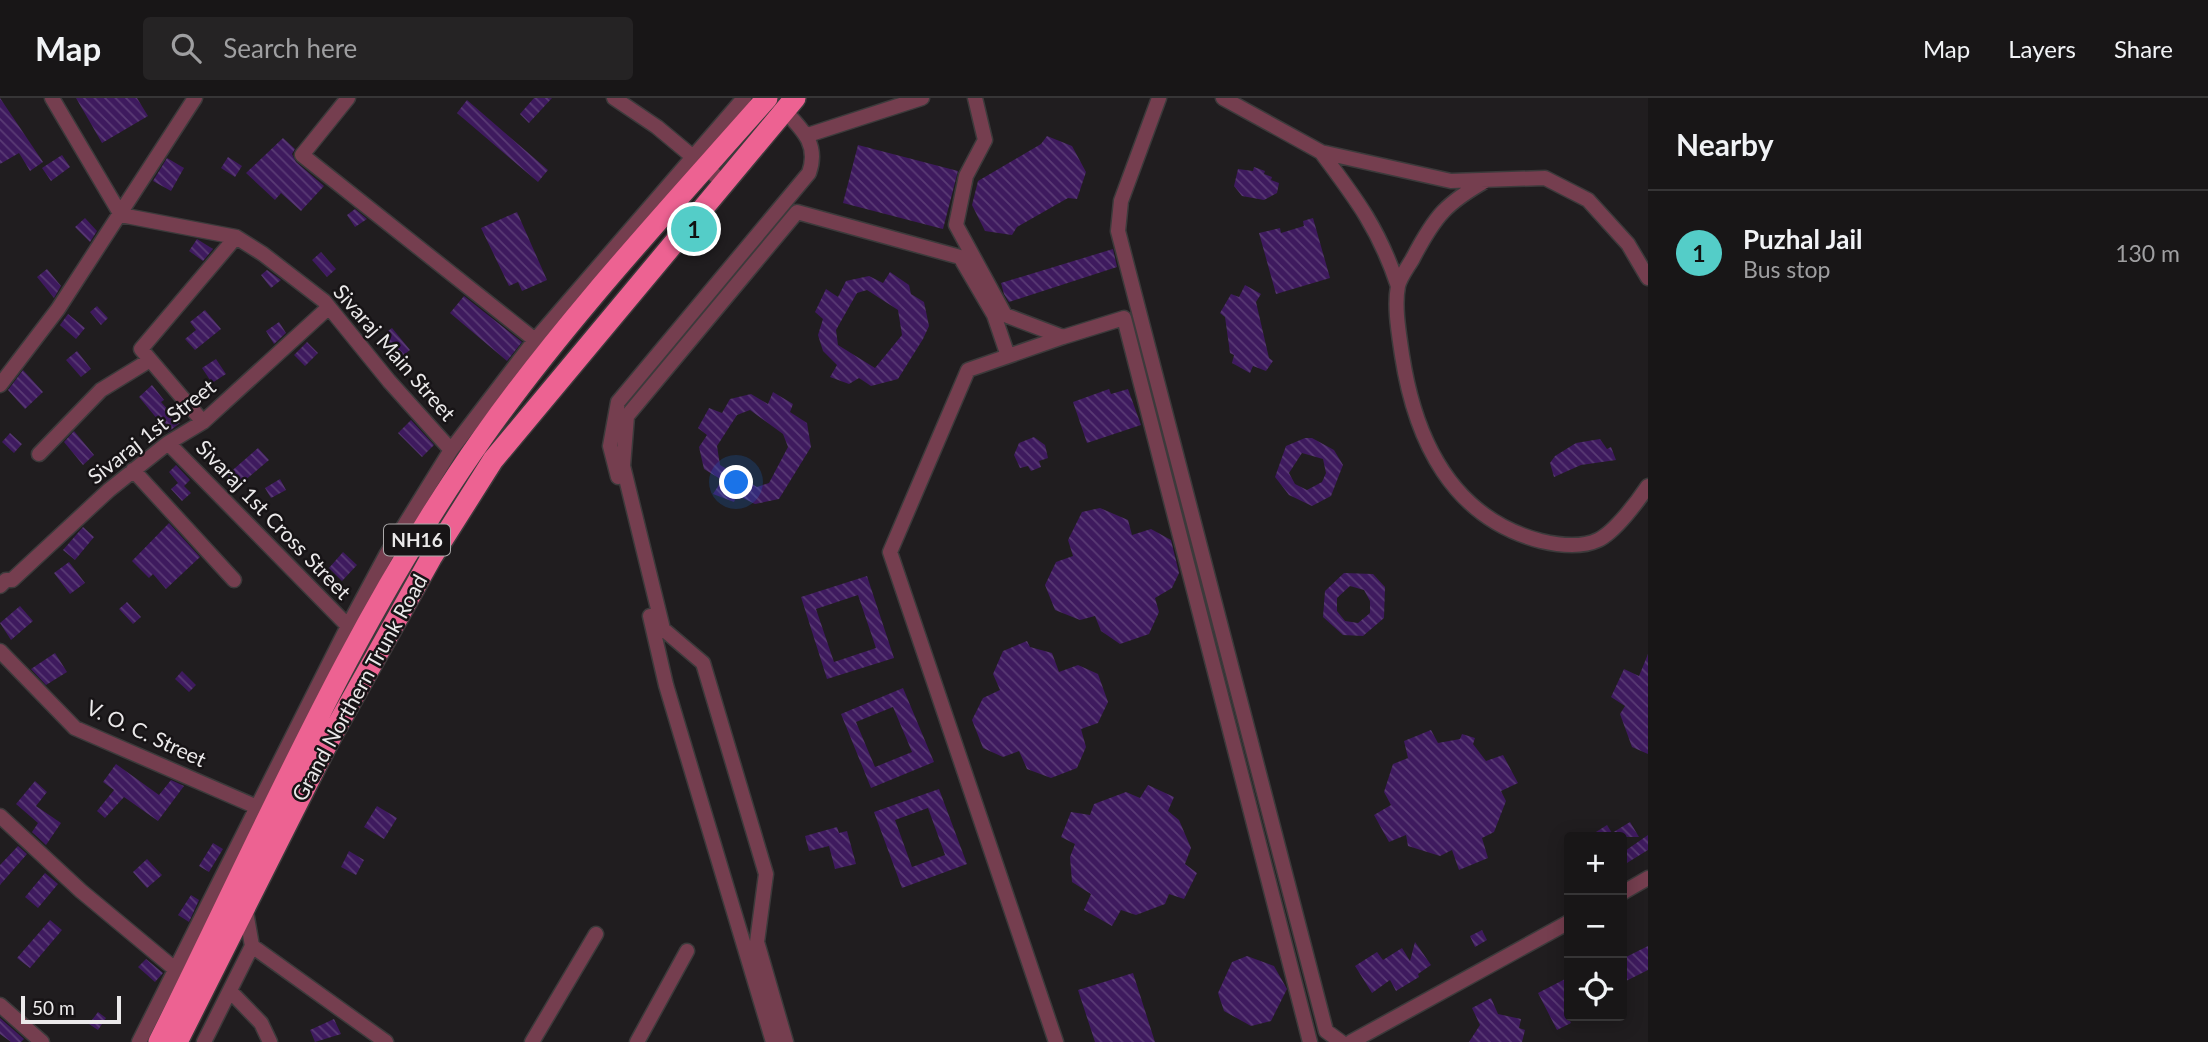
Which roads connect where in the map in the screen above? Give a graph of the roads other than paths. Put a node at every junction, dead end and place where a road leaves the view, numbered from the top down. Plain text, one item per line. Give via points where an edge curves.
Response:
1 (51, 98) edge
2 (195, 98) edge
3 (348, 98) edge
4 (744, 98) edge
5 (922, 98) edge
6 (975, 98) edge
7 (1159, 98) edge
8 (1223, 98) edge
9 (617, 99) edge
10 (782, 102) edge
11 (808, 135) junction
12 (1321, 152) junction
13 (700, 161) junction
14 (1488, 180) junction
15 (723, 181) junction
16 (121, 215) junction
17 (236, 237) junction
18 (1648, 278) edge
19 (1398, 286) junction
20 (329, 307) junction
21 (1063, 337) junction
22 (535, 340) junction
23 (1008, 356) junction
24 (150, 360) junction
25 (0, 385) edge
26 (203, 422) junction
27 (168, 443) junction
28 (451, 450) junction
29 (39, 454) dead end
30 (134, 470) junction
31 (1648, 486) edge
32 (234, 580) dead end
33 (0, 586) edge
34 (348, 626) junction
35 (0, 651) edge
36 (257, 807) junction
37 (0, 816) edge
38 (1648, 878) edge
39 (1627, 889) edge
40 (245, 904) junction
41 (1564, 925) edge
42 (596, 934) dead end
43 (252, 946) junction
44 (687, 951) dead end
45 (176, 970) junction
46 (230, 991) junction
47 (0, 1005) edge
48 (36, 1040) edge
49 (139, 1042) edge
50 (159, 1042) edge
51 (177, 1042) edge
52 (205, 1042) edge
53 (270, 1042) edge
54 (386, 1042) edge
55 (532, 1042) edge
56 (637, 1042) edge
57 (773, 1042) edge
58 (786, 1042) edge
59 (1056, 1042) edge
60 (1310, 1042) edge
61 (1341, 1042) edge
62 (1351, 1042) edge

1 - 16 street
2 - 16 street
3 - 22 street via 302,155
4 - 13 street
5 - 11 street
6 - 21 street via 985,140 966,176 956,225 1005,315
7 - 61 street via 1121,201 1118,231 1326,1031
8 - 12 street
9 - 13 street
10 - 11 street
10 - 13 highway, Grand Northern Trunk Road / NH16
10 - 15 highway, Grand Northern Trunk Road / NH16
11 - 57 street via 814,160 809,173 618,401 610,446 666,685
12 - 14 street via 1451,181
12 - 19 street via 1361,204 1384,244
13 - 15 street
13 - 22 street via 648,212
13 - 50 highway, Grand Northern Trunk Road / NH16 via 548,351 464,465 361,638 269,813
14 - 18 street via 1545,178 1588,200 1628,244
14 - 19 street via 1463,193 1432,221
15 - 40 highway, Grand Northern Trunk Road / NH16 via 493,460 405,604
16 - 17 street, Sivaraj Main Street
16 - 25 street
17 - 20 street, Sivaraj Main Street
17 - 24 street via 141,349
19 - 31 street via 1398,329 1408,398 1425,444 1462,498 1514,534 1562,546 1598,540
20 - 26 street, Sivaraj 1st Street
20 - 28 street, Sivaraj Main Street
21 - 23 street
21 - 60 street via 1124,318
22 - 28 street
23 - 58 street via 995,315 960,257 797,212 627,416 623,466 663,629 703,663 766,874 757,942
23 - 59 street via 968,370 890,552
24 - 26 street
24 - 29 street via 101,390
26 - 27 street, Sivaraj 1st Street
27 - 30 street, Sivaraj 1st Street
27 - 34 street, Sivaraj 1st Cross Street
28 - 34 street
30 - 32 street
30 - 33 street, Sivaraj 1st Street
34 - 36 street
35 - 36 street, V. O. C. Street via 75,729
36 - 45 street
37 - 45 street
38 - 39 street
40 - 43 street
40 - 51 highway, Grand Northern Trunk Road / NH16
41 - 62 street
42 - 55 street
43 - 46 street
43 - 54 street
44 - 56 street
45 - 49 street
46 - 52 street
46 - 53 street via 261,1023
47 - 48 street

